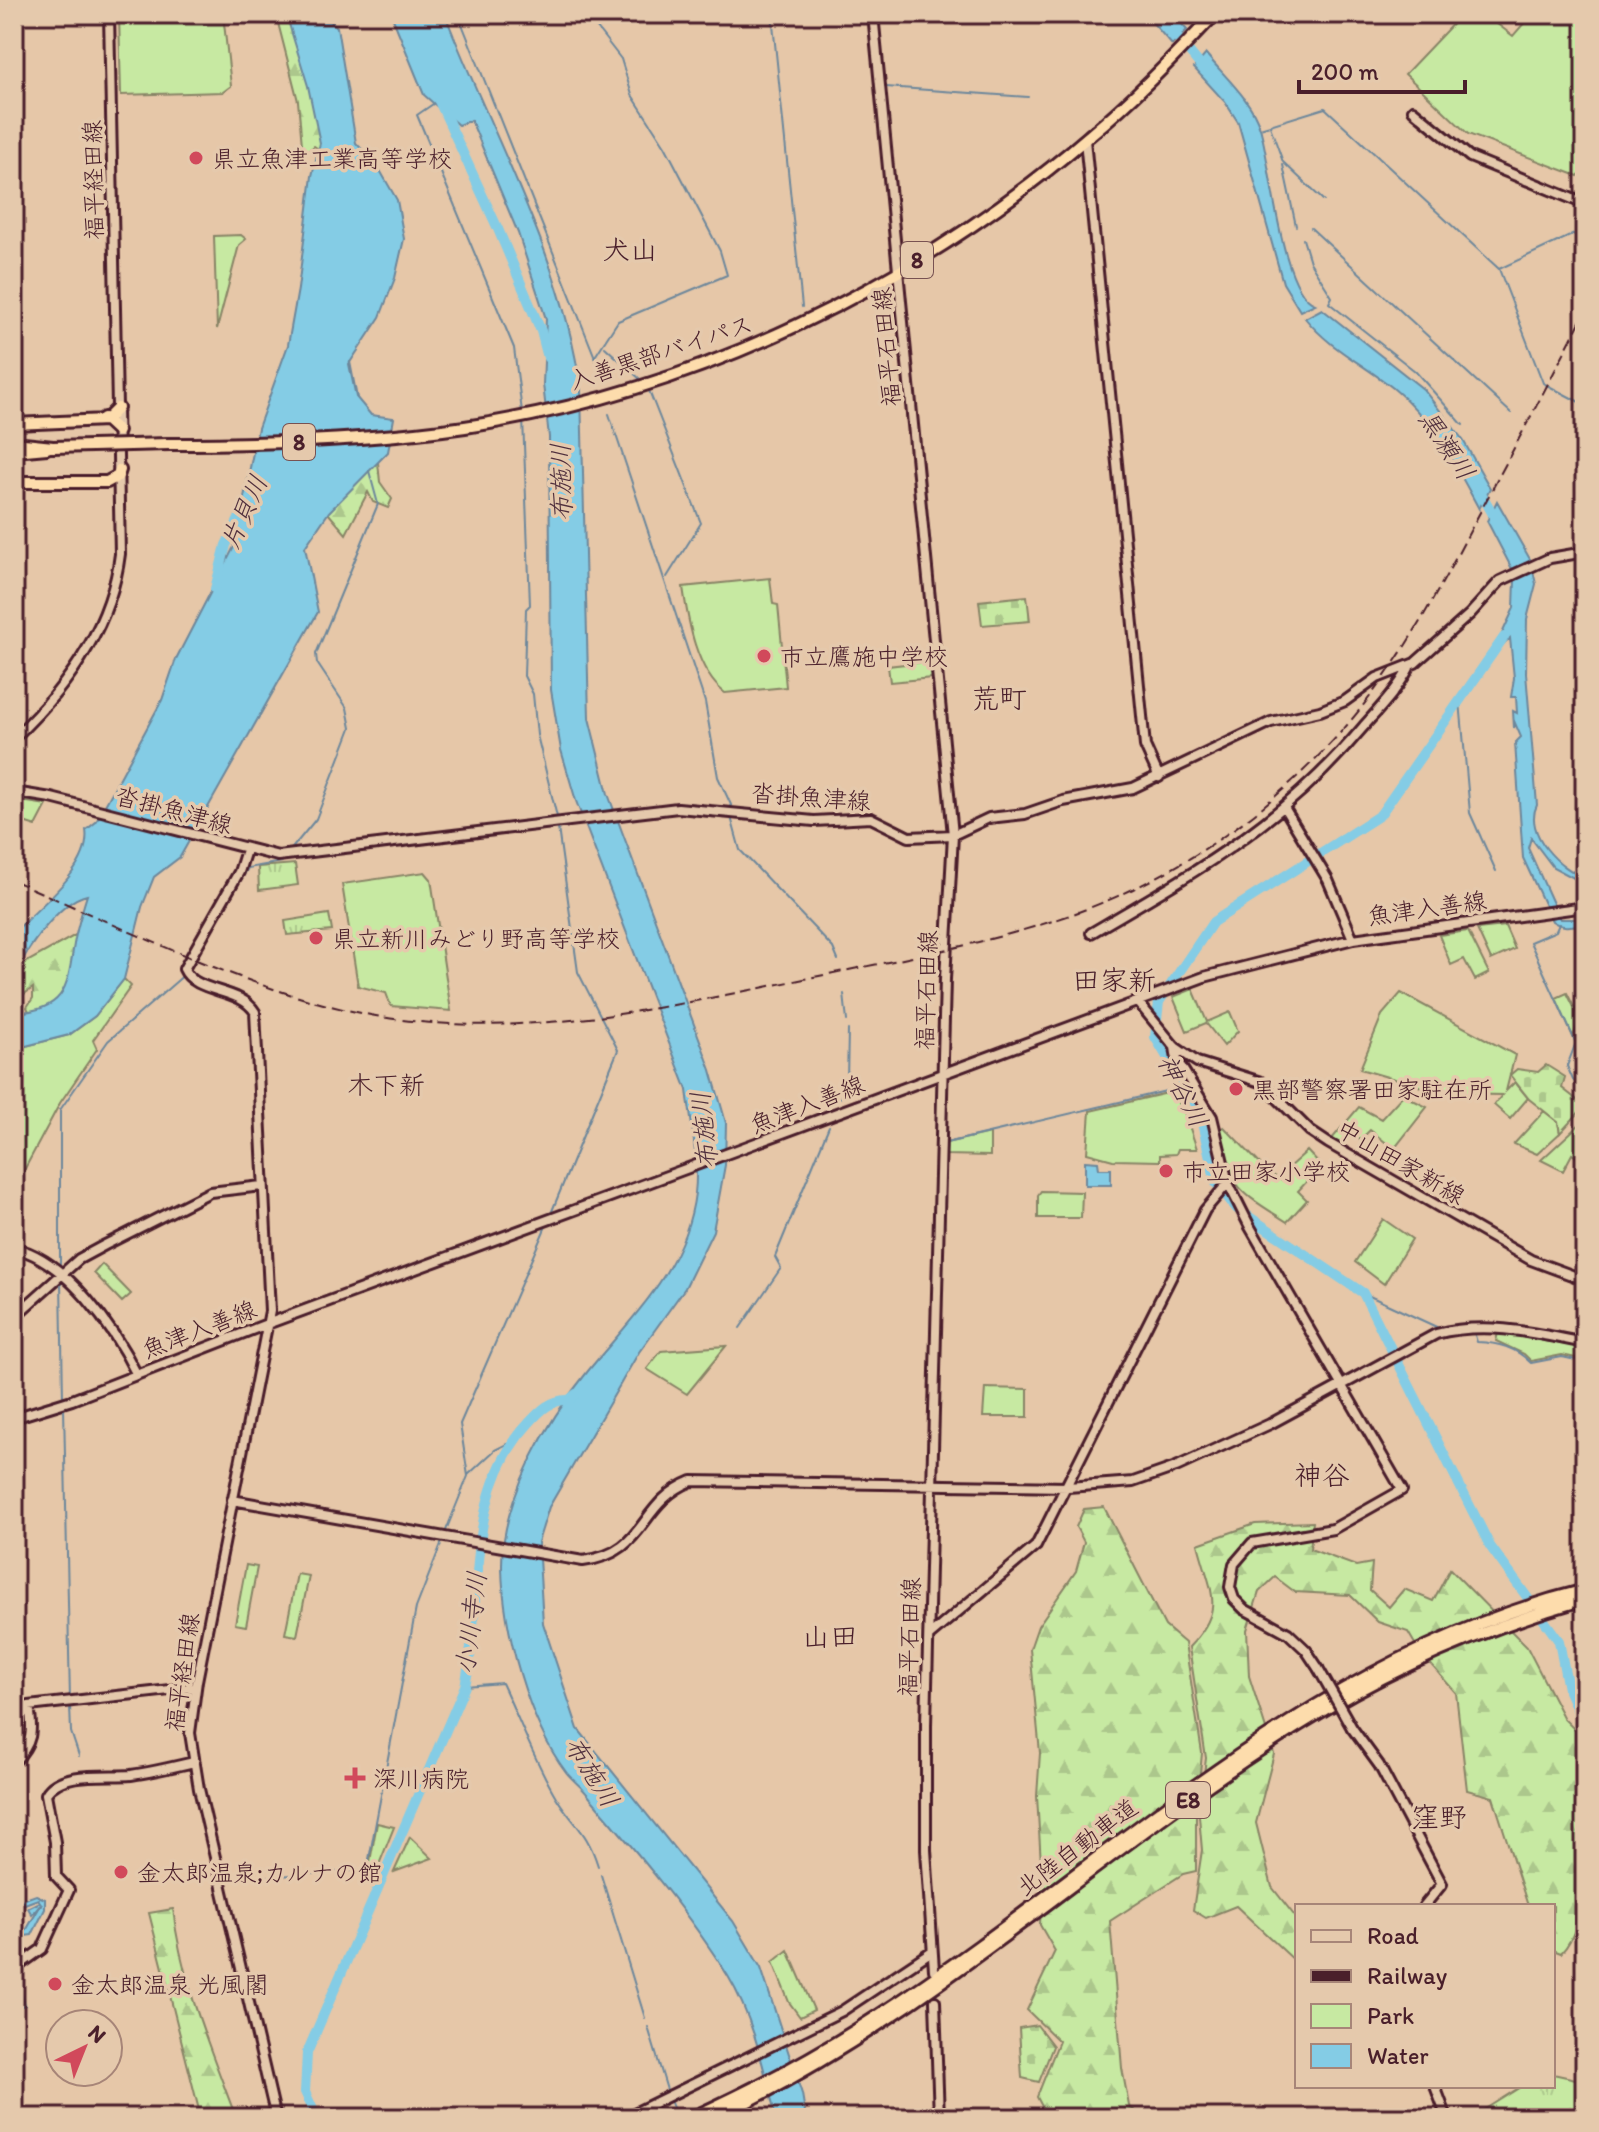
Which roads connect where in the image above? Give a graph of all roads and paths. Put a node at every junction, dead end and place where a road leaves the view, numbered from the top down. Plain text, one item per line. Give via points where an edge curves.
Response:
1 (109, 14) edge
2 (873, 14) edge
3 (1215, 14) edge
4 (1413, 110) dead end
5 (1085, 140) junction
6 (1585, 204) edge
7 (899, 271) junction
8 (112, 419) junction
9 (14, 423) edge
10 (14, 447) edge
11 (14, 481) edge
12 (114, 481) junction
13 (1585, 552) edge
14 (1410, 666) junction
15 (14, 738) edge
16 (1159, 777) junction
17 (14, 792) edge
18 (1285, 809) junction
19 (953, 835) junction
20 (246, 850) junction
21 (1585, 907) edge
22 (1091, 933) dead end
23 (1353, 939) junction
24 (1138, 1002) junction
25 (1175, 1047) junction
26 (944, 1074) junction
27 (262, 1186) junction
28 (1229, 1187) junction
29 (14, 1248) edge
30 (61, 1273) junction
31 (1585, 1280) edge
32 (14, 1317) edge
33 (267, 1324) junction
34 (1585, 1343) edge
35 (137, 1375) junction
36 (1342, 1387) junction
37 (14, 1418) edge
38 (933, 1485) junction
39 (1068, 1487) junction
40 (232, 1500) junction
41 (1585, 1590) edge
42 (1585, 1599) edge
43 (1546, 1606) junction
44 (929, 1636) junction
45 (196, 1687) junction
46 (29, 1706) junction
47 (14, 1708) edge
48 (14, 1762) edge
49 (194, 1762) junction
50 (1426, 1904) edge
51 (932, 1951) junction
52 (14, 1969) edge
53 (934, 1970) dead end
54 (935, 2001) dead end
55 (1436, 2088) edge
56 (734, 2103) junction
57 (276, 2118) edge
58 (624, 2118) edge
59 (691, 2118) edge
60 (714, 2118) edge
61 (939, 2118) edge
62 (1447, 2118) edge

1 - 8 main road, 福平経田線 via 117,344
2 - 7 main road, 福平石田線
3 - 5 highway, 入善黒部バイパス / 8
4 - 6 main road via 1470,157
5 - 7 highway, 入善黒部バイパス / 8 via 980,221
5 - 16 main road via 1145,746
7 - 10 highway, 入善黒部バイパス / 8, bridge via 729,355 535,412 395,436
7 - 19 main road, 福平石田線
8 - 9 highway
8 - 12 main road, 福平経田線
11 - 12 highway
12 - 15 main road, 福平経田線 via 121,530 117,578 105,611 62,687
13 - 14 main road, 沓掛魚津線 via 1547,560 1492,588
14 - 16 main road, 沓掛魚津線 via 1377,678 1345,701 1271,722
14 - 18 main road via 1340,754
16 - 19 main road, 沓掛魚津線 via 1025,814 989,818
17 - 20 main road, 沓掛魚津線
18 - 22 main road via 1190,876
18 - 23 main road via 1318,863
19 - 20 main road, 沓掛魚津線 via 909,837 864,817 814,821 681,808 304,855
19 - 26 main road, 福平石田線
20 - 27 main road, 福平経田線 via 184,969 191,980 244,1000 255,1012
21 - 23 main road, 魚津入善線
23 - 24 main road, 魚津入善線 via 1246,964
24 - 25 main road, 中山田家新線
24 - 26 main road, 魚津入善線
25 - 28 main road via 1177,1060 1212,1117
25 - 31 main road, 中山田家新線 via 1197,1062 1261,1082 1328,1143 1531,1260
26 - 33 main road, 魚津入善線
26 - 38 main road, 福平石田線
27 - 30 main road via 210,1192
27 - 33 main road, 福平経田線
28 - 36 main road
28 - 39 main road via 1205,1210
29 - 30 main road via 37,1255
30 - 32 main road
30 - 35 main road via 121,1342
33 - 35 main road, 魚津入善線
33 - 40 main road, 福平経田線
34 - 36 main road via 1466,1326 1436,1334
35 - 37 main road, 魚津入善線
36 - 39 main road via 1176,1467 1133,1482
36 - 50 main road, bridge via 1402,1490 1333,1529 1252,1543 1230,1576 1234,1599 1244,1609 1288,1633 1306,1650 1379,1765 1442,1884
38 - 39 main road
38 - 40 main road via 698,1480 665,1494 634,1538 611,1555 583,1561
38 - 44 main road, 福平石田線
39 - 44 main road via 1036,1546
40 - 45 main road, 福平経田線
41 - 43 highway, 北陸自動車道 / E8
42 - 43 highway, 北陸自動車道 / E8
43 - 56 highway, 北陸自動車道 / E8 via 1414,1661 1299,1725 1190,1799 978,1958 809,2069
44 - 51 main road, 福平石田線 via 926,1850
45 - 46 main road
45 - 49 main road, 福平経田線 via 190,1733
46 - 47 main road
46 - 48 main road via 32,1736
49 - 52 main road via 130,1775 79,1778 49,1789 56,1876 69,1890 42,1949
49 - 57 main road, 福平経田線
51 - 53 main road, 福平石田線
51 - 58 main road via 867,1998
54 - 61 main road
55 - 62 main road
56 - 59 highway, 北陸自動車道 / E8
56 - 60 highway, 北陸自動車道 / E8

